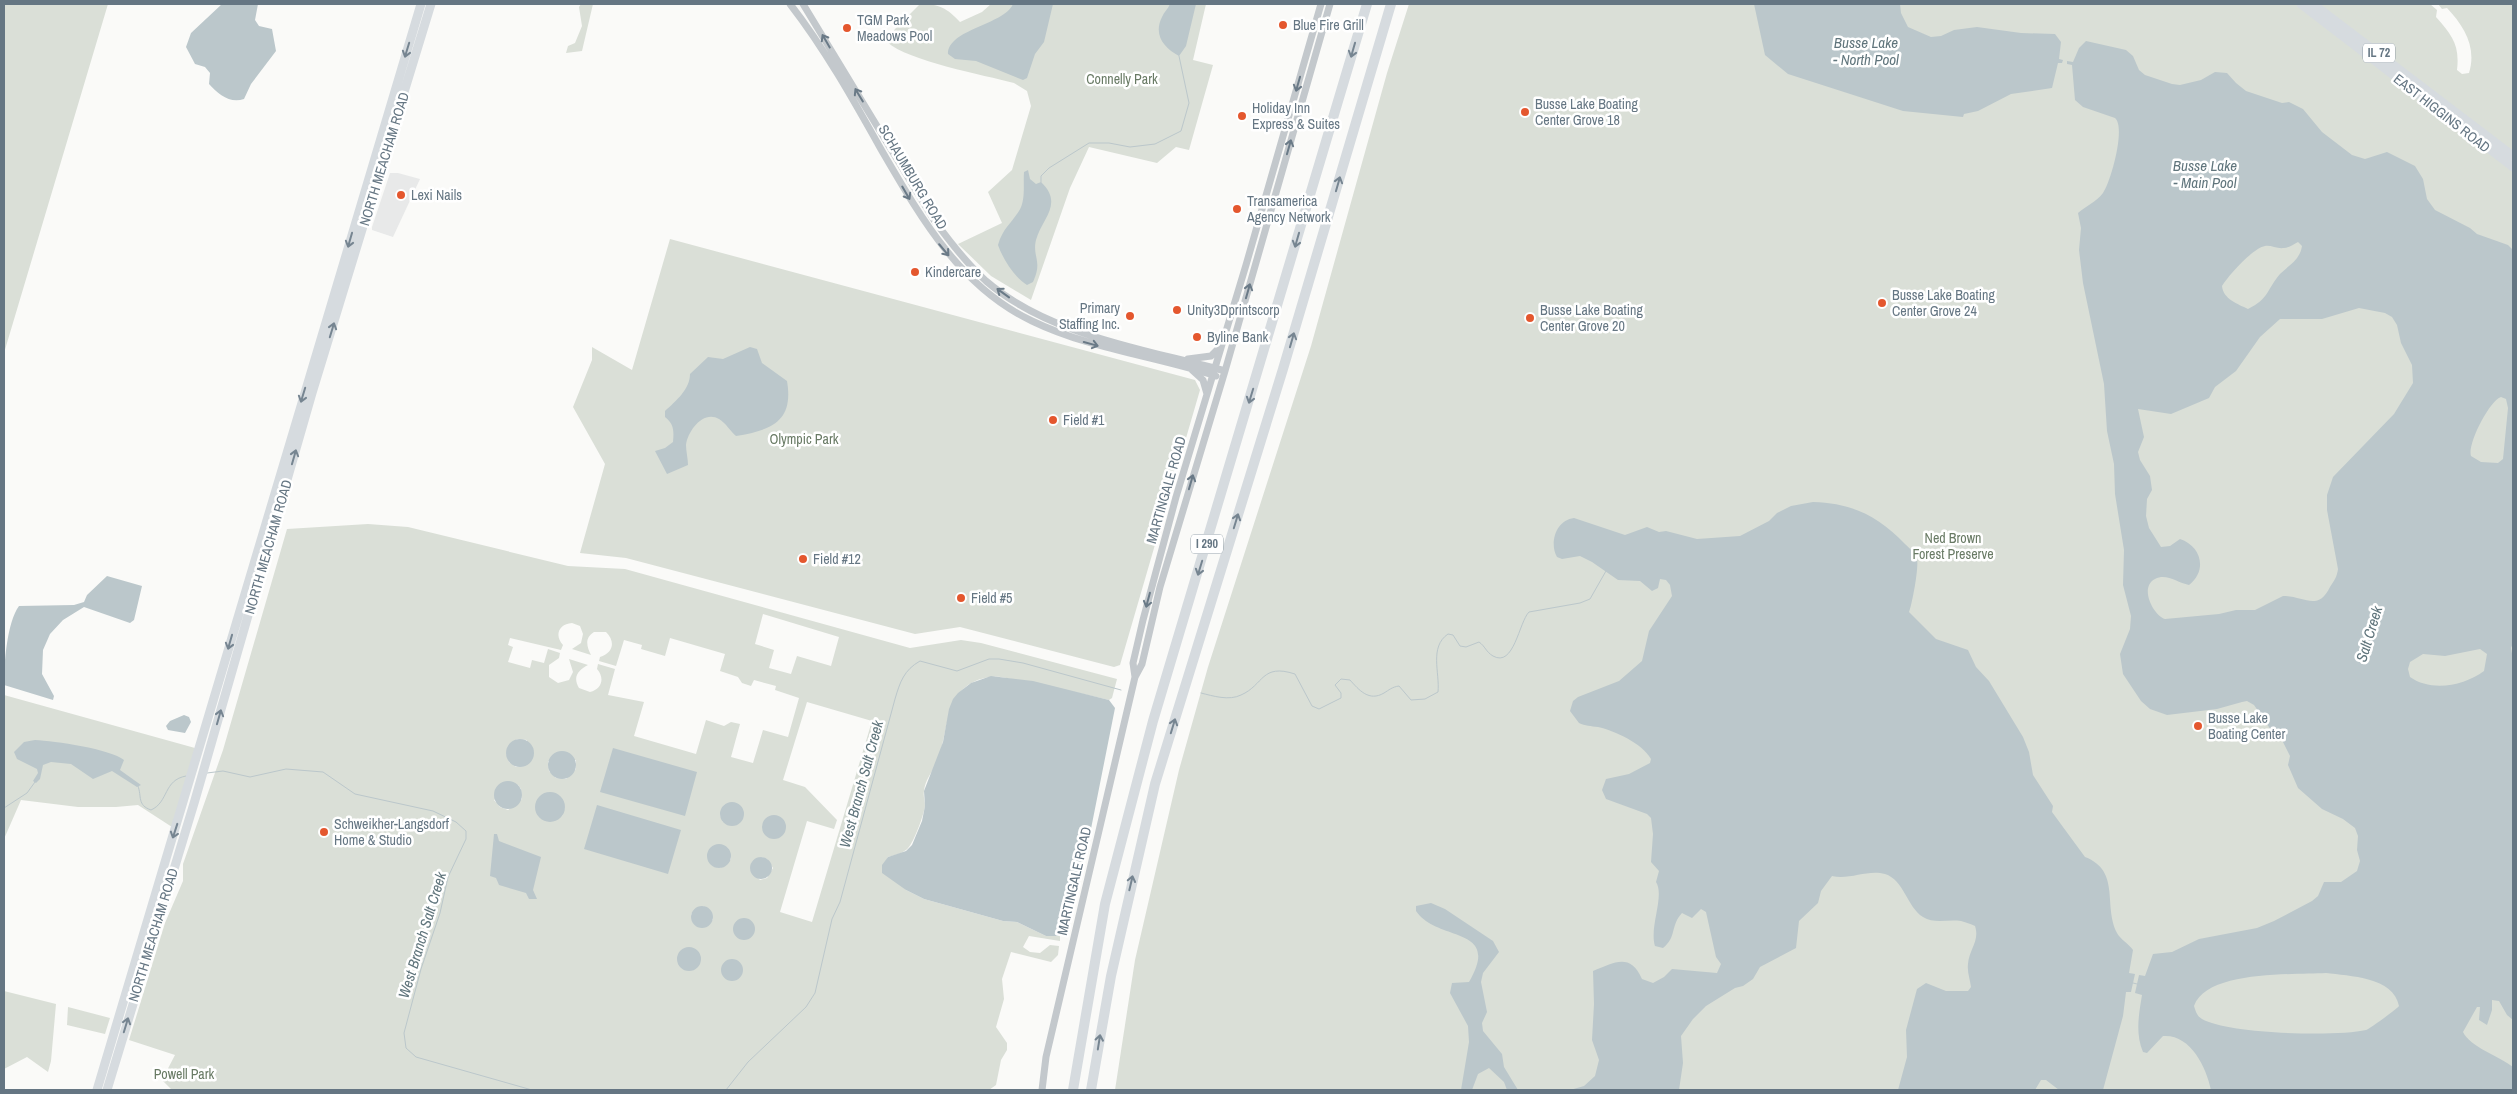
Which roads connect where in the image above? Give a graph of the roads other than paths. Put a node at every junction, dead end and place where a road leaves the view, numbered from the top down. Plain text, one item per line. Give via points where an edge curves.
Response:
1 (421, 4) edge
2 (431, 4) edge
3 (790, 4) edge
4 (803, 4) edge
5 (1321, 4) edge
6 (1330, 4) edge
7 (1367, 4) edge
8 (1391, 4) edge
9 (2301, 4) edge
10 (2313, 4) edge
11 (2513, 156) edge
12 (2513, 167) edge
13 (1221, 346) junction
14 (1181, 360) junction
15 (1190, 368) junction
16 (1214, 372) junction
17 (1224, 374) junction
18 (1207, 395) junction
19 (1135, 677) junction
20 (201, 764) junction
21 (97, 1090) edge
22 (107, 1090) edge
23 (1042, 1090) edge
24 (1073, 1090) edge
25 (1091, 1090) edge

1 -> 20 main road, NORTH MEACHAM ROAD via 271,504
20 -> 2 main road, NORTH MEACHAM ROAD
3 -> 15 street, SCHAUMBURG ROAD via 861,113 916,210 938,242 969,276 1010,309 1062,334
14 -> 4 street, SCHAUMBURG ROAD via 1044,318 1014,301 976,271 934,220
5 -> 13 street, MARTINGALE ROAD
17 -> 6 street, MARTINGALE ROAD
7 -> 24 highway, I 290 via 1153,721 1105,904
25 -> 8 highway, I 290 via 1111,976 1155,784
9 - 12 main road, EAST HIGGINS ROAD / IL 72
10 - 11 main road, EAST HIGGINS ROAD / IL 72
13 - 14 street via 1211,356
13 - 16 street, MARTINGALE ROAD
14 - 16 street, SCHAUMBURG ROAD
15 - 16 street, SCHAUMBURG ROAD
15 - 18 street via 1203,380
16 - 17 street, SCHAUMBURG ROAD
16 - 18 street, MARTINGALE ROAD
19 -> 17 street, MARTINGALE ROAD via 1142,664 1160,587
18 -> 19 street, MARTINGALE ROAD via 1147,603 1133,663
19 - 23 street, MARTINGALE ROAD via 1046,1057
20 -> 21 main road, NORTH MEACHAM ROAD via 190,785
22 -> 20 main road, NORTH MEACHAM ROAD via 200,783

